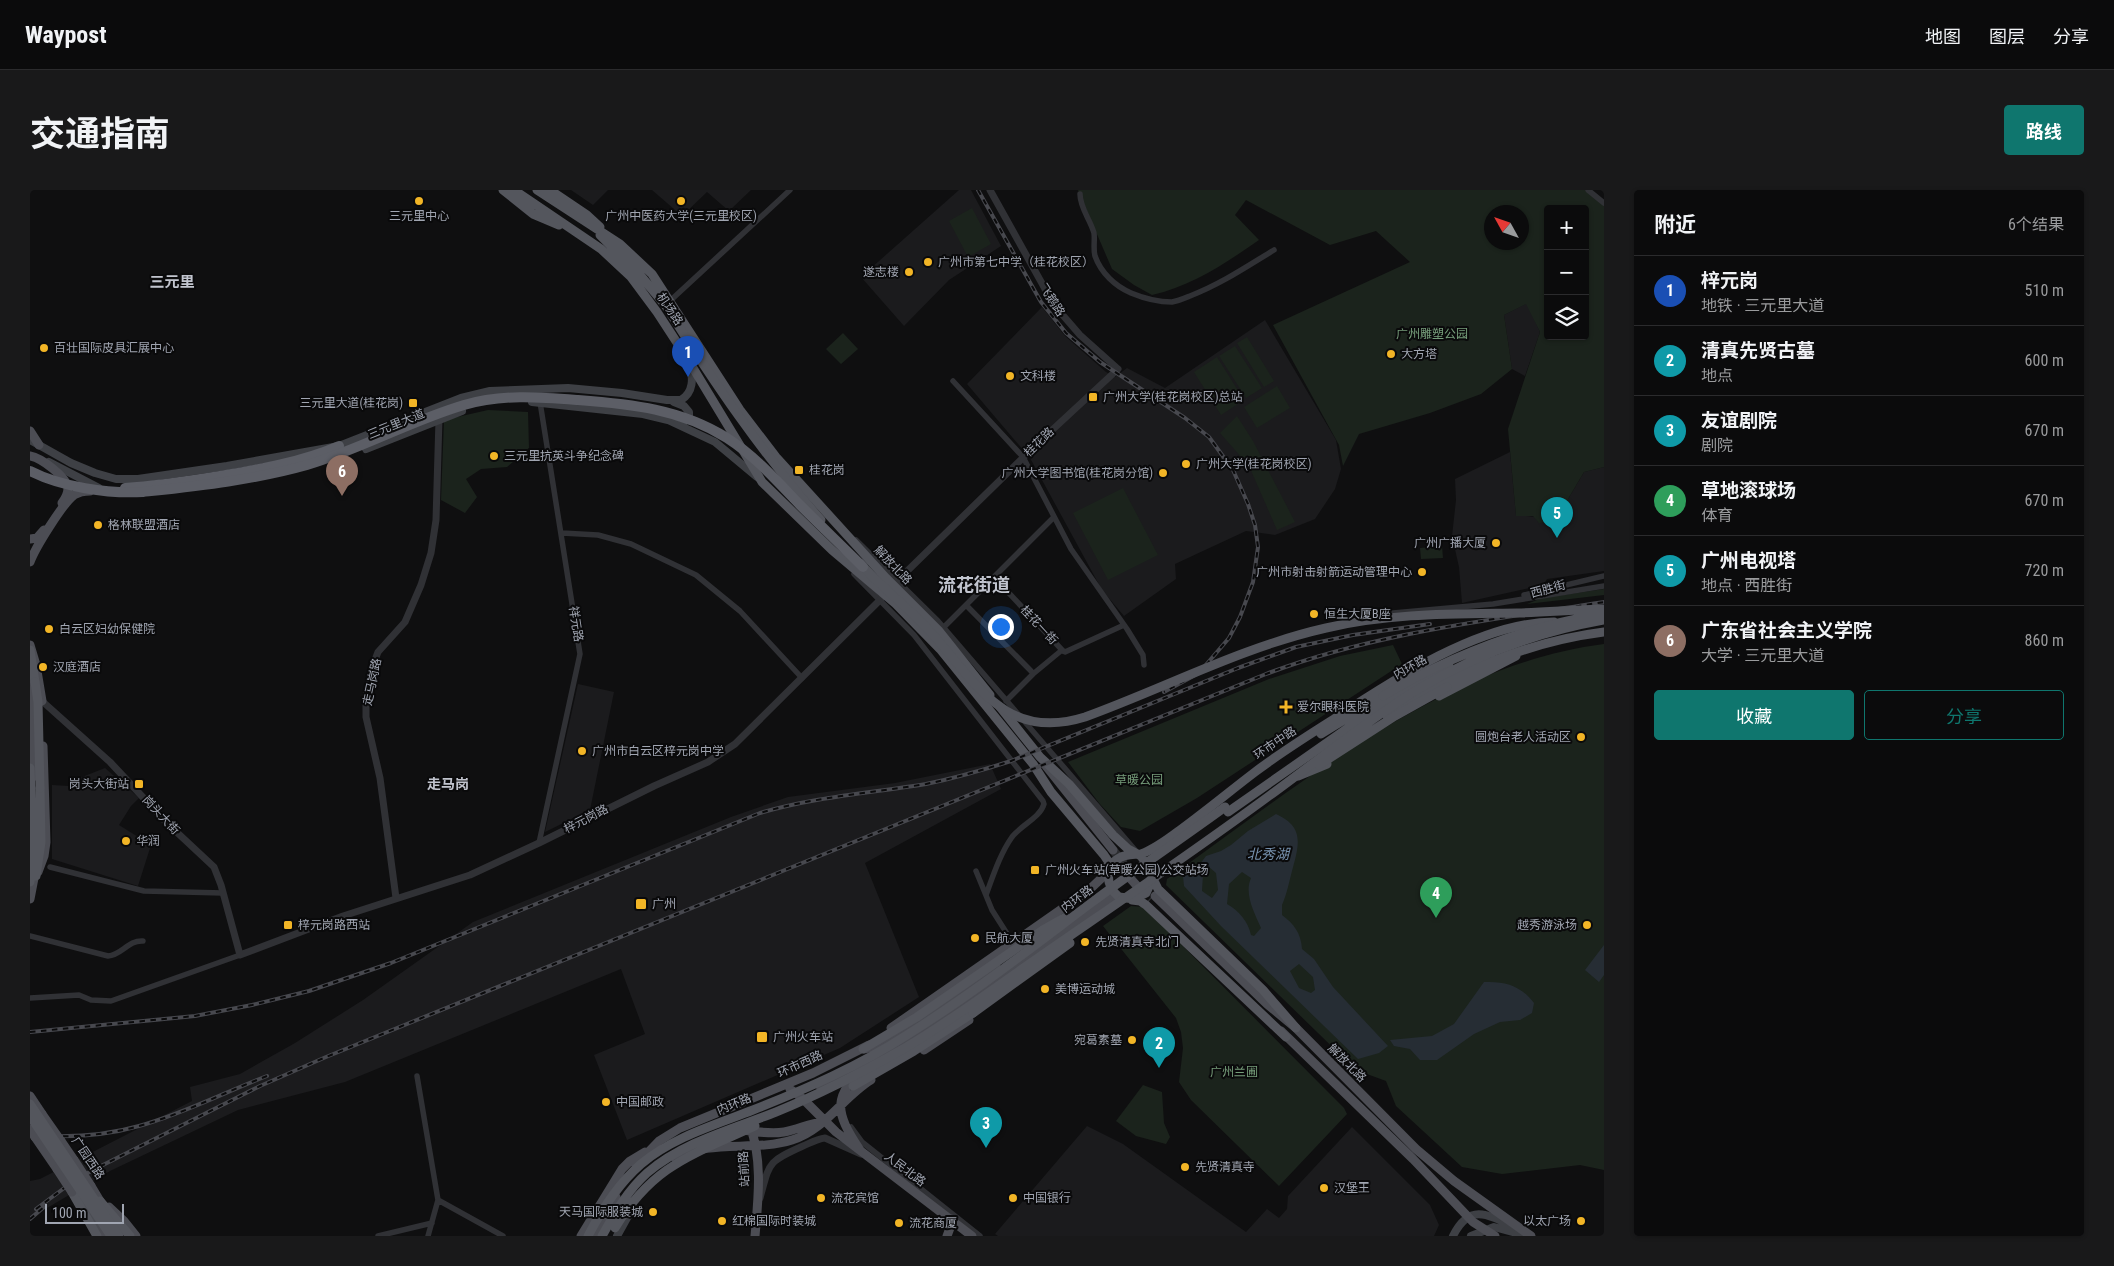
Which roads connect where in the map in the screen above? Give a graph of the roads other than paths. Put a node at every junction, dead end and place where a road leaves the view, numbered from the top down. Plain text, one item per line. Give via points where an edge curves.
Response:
1 (502, 190) edge
2 (514, 190) edge
3 (536, 190) edge
4 (550, 190) edge
5 (790, 190) edge
6 (990, 190) edge
7 (1588, 190) edge
8 (1080, 194) dead end
9 (1604, 204) edge
10 (581, 220) junction
11 (567, 227) junction
12 (605, 233) junction
13 (1274, 250) dead end
14 (668, 303) junction
15 (687, 358) junction
16 (1118, 369) joint
17 (953, 381) dead end
18 (535, 390) junction
19 (728, 391) junction
20 (712, 399) junction
21 (667, 400) junction
22 (540, 402) junction
23 (639, 402) dead end
24 (439, 419) junction
25 (674, 422) junction
26 (30, 431) edge
27 (30, 438) edge
28 (39, 445) junction
29 (339, 446) junction
30 (30, 451) edge
31 (30, 456) edge
32 (40, 457) junction
33 (1023, 457) junction
34 (779, 460) junction
35 (30, 470) edge
36 (762, 482) junction
37 (71, 484) junction
38 (808, 493) junction
39 (115, 495) junction
40 (804, 504) dead end
41 (1054, 517) junction
42 (562, 534) junction
43 (30, 539) edge
44 (843, 559) junction
45 (30, 562) edge
46 (863, 567) junction
47 (1604, 576) edge
48 (994, 577) junction
49 (886, 578) junction
50 (898, 580) junction
51 (1604, 586) edge
52 (881, 599) junction
53 (1493, 604) junction
54 (966, 605) junction
55 (1604, 609) edge
56 (1382, 614) dead end
57 (1604, 614) edge
58 (1604, 621) edge
59 (1528, 624) junction
60 (1124, 625) junction
61 (1577, 625) junction
62 (944, 627) junction
63 (1604, 632) edge
64 (1538, 644) junction
65 (30, 645) edge
66 (30, 650) edge
67 (1064, 651) junction
68 (1144, 665) dead end
69 (1031, 671) dead end
70 (802, 678) junction
71 (30, 679) edge
72 (1383, 696) junction
73 (42, 701) junction
74 (1006, 701) junction
75 (42, 713) junction
76 (32, 737) junction
77 (1040, 757) junction
78 (1033, 764) junction
79 (30, 768) edge
80 (1270, 796) junction
81 (1207, 810) junction
82 (1226, 810) junction
83 (539, 844) junction
84 (1139, 854) junction
85 (1122, 865) tunnel mouth
86 (50, 867) dead end
87 (976, 871) dead end
88 (1108, 872) junction
89 (1152, 877) junction
90 (33, 879) edge
91 (1140, 885) tunnel mouth
92 (223, 893) junction
93 (986, 895) junction
94 (1116, 895) junction
95 (1078, 897) junction
96 (396, 898) junction
97 (30, 899) edge
98 (1132, 900) junction
99 (1094, 903) junction
100 (1062, 908) junction
101 (1110, 909) junction
102 (1052, 928) junction
103 (30, 936) edge
104 (1061, 940) junction
105 (143, 941) dead end
106 (1013, 944) junction
107 (1039, 951) junction
108 (240, 954) junction
109 (1031, 961) junction
110 (30, 998) edge
111 (1296, 1028) junction
112 (1286, 1037) junction
113 (863, 1049) junction
114 (868, 1063) junction
115 (813, 1073) junction
116 (417, 1076) dead end
117 (783, 1086) junction
118 (853, 1086) junction
119 (30, 1096) edge
120 (811, 1097) junction
121 (30, 1104) edge
122 (739, 1104) junction
123 (840, 1105) junction
124 (714, 1114) junction
125 (30, 1116) edge
126 (701, 1119) junction
127 (824, 1122) junction
128 (720, 1130) junction
129 (752, 1131) junction
130 (33, 1133) edge
131 (699, 1135) junction
132 (686, 1140) junction
133 (756, 1145) junction
134 (860, 1150) junction
135 (873, 1160) junction
136 (635, 1166) junction
137 (655, 1171) junction
138 (647, 1178) junction
139 (1454, 1181) junction
140 (1442, 1189) junction
141 (918, 1190) junction
142 (72, 1192) junction
143 (100, 1200) junction
144 (438, 1200) junction
145 (1458, 1207) junction
146 (757, 1208) junction
147 (1467, 1216) junction
148 (950, 1219) junction
149 (432, 1222) junction
150 (1459, 1224) junction
151 (1491, 1232) edge
152 (614, 1233) edge
153 (97, 1236) edge
154 (105, 1236) edge
155 (111, 1236) edge
156 (121, 1236) edge
157 (130, 1236) edge
158 (136, 1236) edge
159 (378, 1236) edge
160 (428, 1236) edge
161 (503, 1236) edge
162 (581, 1236) edge
163 (588, 1236) edge
164 (594, 1236) edge
165 (602, 1236) edge
166 (606, 1236) edge
167 (755, 1236) edge
168 (947, 1236) edge
169 (972, 1236) edge
170 (980, 1236) edge
171 (1453, 1236) edge
172 (1471, 1236) edge
173 (1530, 1236) edge

1 - 11 highway via 540,218
2 - 11 highway, 机场路
3 - 10 highway, 机场路
4 - 12 highway via 587,215
5 - 14 street
6 - 16 street, 飞鹅路 via 1054,305 1073,328
7 - 9 street
8 - 13 street via 1101,267 1122,289 1149,299 1173,302 1210,289
10 - 12 highway, 机场路
10 - 14 highway
11 - 15 highway, 机场路 via 607,254 631,277
12 - 14 highway, 机场路 via 646,267
14 - 19 highway, 机场路
14 - 46 highway, bridge via 712,381 751,435
15 - 20 highway, 机场路
15 - 21 main road via 692,373 691,388 681,400
16 - 33 street, 桂花路
17 - 33 street
18 - 21 main road, 三元里大道 via 577,388
18 - 23 main road
18 - 29 main road, 三元里大道 via 469,396
19 - 20 highway via 721,401
19 - 34 highway, 解放北路
20 - 36 highway, 机场路
21 - 25 main road via 684,406 689,412 685,422
22 - 24 main road, 三元里大道 via 490,403
22 - 25 main road, 三元里大道 via 643,414
22 - 42 street, 祥元路
24 - 39 main road, 三元里大道 via 342,458 298,471 170,492
24 - 96 street, 走马岗路 via 436,520 430,552 421,585 405,622 378,652 366,696 367,726 379,773
25 - 36 main road, 三元里大道 via 715,442
26 - 28 main road
27 - 28 main road
28 - 29 main road, 三元里大道 via 83,469 126,479 227,466
29 - 37 highway, bridge via 274,467 145,487
30 - 32 main road, 三元里大道
31 - 32 main road
32 - 39 main road, 三元里大道
32 - 43 main road via 65,481 67,492 42,533
33 - 41 street
33 - 50 street, 桂花路
34 - 36 highway via 772,460 764,468
34 - 38 highway, 解放北路
35 - 37 highway, bridge
36 - 44 highway, 解放北路
37 - 46 highway, bridge via 115,492 142,492 267,474 331,457 453,409 496,398 533,396 626,404 684,417 736,444
38 - 49 highway, 解放北路
38 - 50 street
39 - 45 main road via 84,491 74,496
40 - 49 main road via 848,549
41 - 48 street
41 - 60 street via 1071,549
42 - 70 street via 598,535 631,544 696,575 740,611
42 - 83 street, 祥元路 via 580,654
44 - 52 street
44 - 78 highway, 解放北路 via 896,604 931,640
46 - 55 highway, bridge via 917,618 992,701 1018,718 1042,724 1085,717 1281,640 1325,628 1439,613
47 - 53 street, 西胜街
48 - 54 street
48 - 67 street, 桂花一街
49 - 77 highway, 解放北路 via 947,640
50 - 62 street
51 - 53 street, 西胜街
52 - 70 street, 梓元岗路
52 - 93 street via 941,668 1043,801 1040,811 1008,842
53 - 56 street, 西胜街
54 - 62 street
54 - 69 street
57 - 59 highway
57 - 72 highway, 内环路, bridge via 1546,625 1491,642 1433,668
58 - 61 highway, 环市中路
58 - 80 highway, 内环路, bridge via 1516,643 1431,682 1357,730
59 - 61 highway, 环市中路 via 1558,622
59 - 81 highway, 环市中路 via 1469,643 1397,678 1268,762
60 - 67 street
60 - 68 street via 1143,654
61 - 82 highway via 1496,644 1429,676
62 - 74 street
63 - 64 highway
64 - 80 highway, bridge via 1394,716
64 - 89 highway via 1424,704 1322,767 1298,776
65 - 73 main road
66 - 90 highway, bridge via 38,702 41,842
67 - 74 street via 1033,674
70 - 83 street, 梓元岗路 via 716,758 617,803
71 - 76 main road
72 - 81 highway
72 - 82 highway, 内环路
73 - 75 main road
73 - 92 street, 岗头大街 via 110,762 207,860 217,874
74 - 84 street
75 - 76 main road
75 - 90 main road via 46,842 44,856
76 - 90 main road
77 - 78 main road, 解放北路 via 1111,852
77 - 84 highway, 解放北路 via 1123,845
78 - 88 highway, 解放北路 via 1051,792 1106,858
79 - 90 highway
80 - 101 highway, 内环路, bridge
81 - 84 highway, 环市中路 via 1156,846
82 - 99 highway, 内环路, bridge
82 - 107 highway, bridge
83 - 96 street, 梓元岗路 via 458,879
84 - 88 highway via 1119,858
84 - 89 highway
85 - 91 main road
86 - 92 street via 144,891
87 - 93 street
88 - 94 highway via 1109,884
88 - 95 main road, 环市西路
88 - 99 main road
89 - 98 highway via 1148,891
89 - 111 highway via 1158,889 1267,995
90 - 97 main road
92 - 108 street, 岗头大街
93 - 106 street
94 - 98 highway
94 - 99 main road
95 - 99 main road via 1091,893
95 - 100 main road, 环市西路
96 - 108 street, 梓元岗路
98 - 104 main road
98 - 112 highway via 1146,905
99 - 102 main road
99 - 104 main road
99 - 107 highway, 内环路, bridge
99 - 113 highway, bridge via 1043,930 918,1017
100 - 102 main road
100 - 106 main road, 环市西路
101 - 118 highway, bridge via 1048,960 926,1044
101 - 120 highway, 内环路, bridge via 926,1035 872,1067
102 - 113 main road via 916,1023 882,1044
103 - 105 street via 108,956 135,941
104 - 107 main road
106 - 113 main road, 环市西路
107 - 109 main road
107 - 163 highway, 内环路, bridge via 879,1053 809,1087 665,1147 642,1163 621,1184
108 - 110 street via 111,1001 79,996
109 - 114 main road
109 - 118 main road via 958,1018
109 - 123 main road via 1009,992 953,1032 864,1085
111 - 112 main road, 解放北路 via 1153,898 1253,998
111 - 139 main road, 解放北路 via 1416,1149
112 - 140 main road, 解放北路
113 - 115 main road, 环市西路
114 - 115 main road via 818,1085 812,1082
114 - 118 main road
114 - 123 main road via 848,1084
115 - 117 main road, 环市西路
116 - 144 street
117 - 122 main road, 环市西路
117 - 127 main road, 人民北路 via 802,1098
118 - 123 main road
119 - 143 main road, 广园西路, bridge
120 - 152 highway, bridge via 669,1168 638,1194
120 - 165 highway, 内环路, bridge via 691,1145 662,1161 626,1195
121 - 156 highway, bridge
122 - 124 main road, 环市西路
122 - 129 main road, 站前路
123 - 127 main road
123 - 134 main road via 841,1119
123 - 141 street via 856,1135
124 - 126 main road, 环市西路
124 - 128 main road
124 - 131 main road
125 - 155 highway, bridge
126 - 132 main road
126 - 136 main road, 环市西路 via 672,1132
127 - 129 main road via 784,1132
127 - 133 main road via 793,1140
127 - 134 main road, 人民北路
128 - 129 main road
128 - 131 main road
129 - 133 main road, 站前路
130 - 142 main road, bridge
131 - 132 main road
132 - 136 main road
133 - 137 main road via 698,1149
133 - 146 main road, 站前路
134 - 135 main road, 人民北路
135 - 141 main road, 人民北路
135 - 146 street via 830,1139 816,1140 776,1158 768,1172
136 - 138 main road
136 - 162 main road via 614,1181
136 - 164 main road, 环市西路
137 - 138 main road
137 - 152 main road
138 - 166 main road
139 - 140 main road via 1452,1189
139 - 173 main road, 解放北路
140 - 145 main road, 解放北路
141 - 148 main road, 人民北路
141 - 170 street
142 - 153 highway
142 - 154 main road
143 - 156 main road, 广园西路
143 - 157 highway
143 - 158 main road
144 - 149 street
144 - 161 street
145 - 147 main road, 解放北路
145 - 150 main road
146 - 167 main road, 站前路
147 - 150 main road
147 - 151 main road, 解放北路
147 - 173 main road via 1486,1214
148 - 168 main road
148 - 169 main road, 人民北路
149 - 159 street
149 - 160 street
150 - 171 main road
151 - 172 main road
151 - 173 main road

